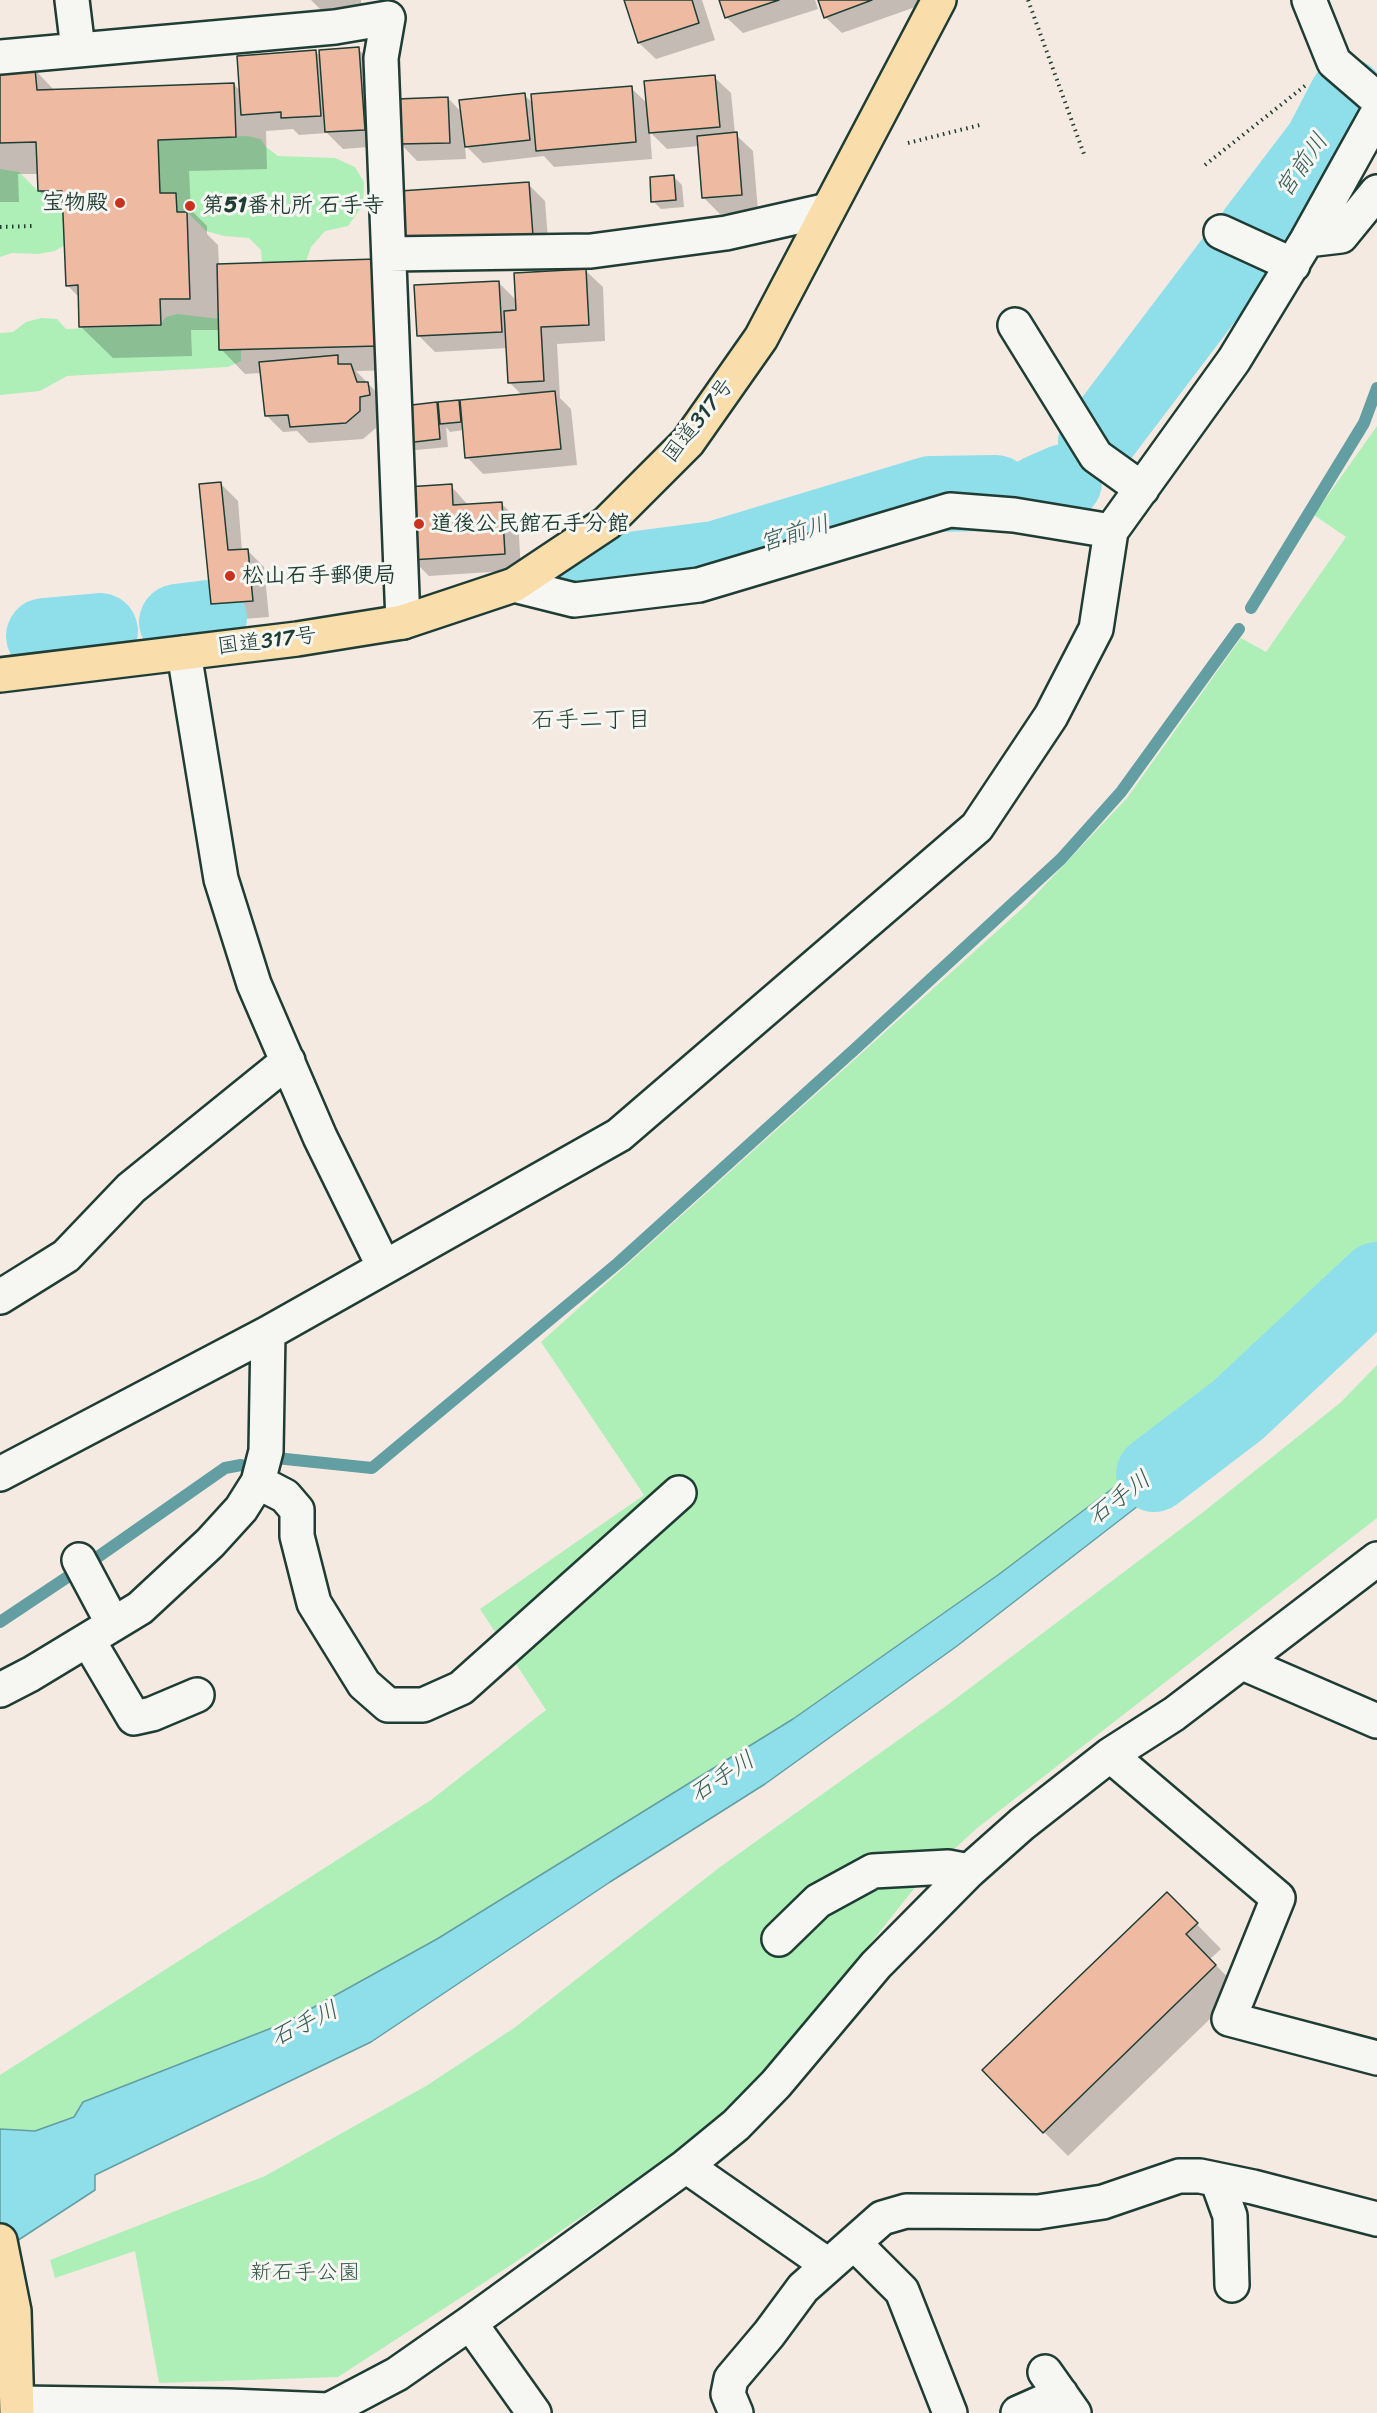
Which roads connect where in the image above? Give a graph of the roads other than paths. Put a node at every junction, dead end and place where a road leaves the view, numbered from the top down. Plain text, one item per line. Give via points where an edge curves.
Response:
1 (72, 0) edge
2 (939, 0) edge
3 (1309, 0) edge
4 (396, 9) edge
5 (78, 49) junction
6 (0, 57) edge
7 (1377, 99) edge
8 (1377, 114) edge
9 (1377, 192) edge
10 (828, 210) junction
11 (1221, 232) dead end
12 (1300, 253) junction
13 (389, 254) junction
14 (1015, 325) dead end
15 (1142, 489) junction
16 (1111, 531) junction
17 (514, 585) junction
18 (403, 622) junction
19 (184, 652) junction
20 (0, 675) edge
21 (288, 1061) junction
22 (384, 1267) junction
23 (0, 1298) edge
24 (268, 1333) junction
25 (0, 1474) edge
26 (258, 1482) junction
27 (679, 1493) dead end
28 (1377, 1559) edge
29 (79, 1560) dead end
30 (100, 1632) junction
31 (1243, 1663) junction
32 (0, 1690) edge
33 (197, 1695) dead end
34 (1377, 1721) edge
35 (1110, 1755) junction
36 (969, 1871) junction
37 (779, 1939) dead end
38 (1377, 2058) edge
39 (686, 2166) junction
40 (1217, 2180) junction
41 (1377, 2219) edge
42 (0, 2241) edge
43 (854, 2243) junction
44 (828, 2265) junction
45 (1232, 2285) dead end
46 (470, 2324) junction
47 (1060, 2393) edge
48 (18, 2408) edge
49 (326, 2412) edge
50 (534, 2413) edge
51 (736, 2413) edge
52 (950, 2413) edge
53 (1018, 2413) edge

1 - 5 street
2 - 10 main road, 国道317号
3 - 7 street via 1334,62
4 - 5 street via 335,27
4 - 13 street via 381,58
5 - 6 street
8 - 12 street
9 - 12 street via 1341,236
10 - 13 street via 726,233 591,251
10 - 17 main road, 国道317号 via 761,338 688,442 608,523
11 - 12 street
12 - 15 street via 1234,360
13 - 18 street
14 - 15 street via 1096,456
15 - 16 street
16 - 17 street via 1014,515 950,510 699,585 573,600
16 - 22 street via 1096,629 1051,716 977,827 619,1136
17 - 18 main road, 国道317号
18 - 19 main road, 国道317号
19 - 20 main road, 国道317号
19 - 21 street via 221,879 254,984
21 - 22 street via 320,1137
21 - 23 street via 131,1188 66,1256
22 - 24 street
24 - 25 street
24 - 26 street via 266,1451
26 - 27 street via 285,1496 297,1510 297,1536 314,1603 364,1684 388,1705 423,1705 461,1689
26 - 30 street via 241,1509 210,1543 140,1608
28 - 31 street
29 - 30 street
30 - 32 street
30 - 33 street via 134,1718
31 - 34 street
31 - 35 street
35 - 36 street
35 - 38 street via 1278,1898 1228,2019
36 - 37 street via 948,1866 873,1871 818,1901
36 - 39 street via 876,1965 776,2085
39 - 44 street
39 - 46 street
40 - 41 street
40 - 43 street via 1179,2176 1103,2202 1038,2212 906,2211 882,2218
40 - 45 street via 1230,2216
42 - 48 main road via 14,2311
43 - 44 street
43 - 52 street via 902,2291
44 - 51 street via 803,2288 731,2379 728,2394
46 - 49 street via 397,2374
46 - 50 street
47 - 53 street
48 - 49 street via 229,2406

